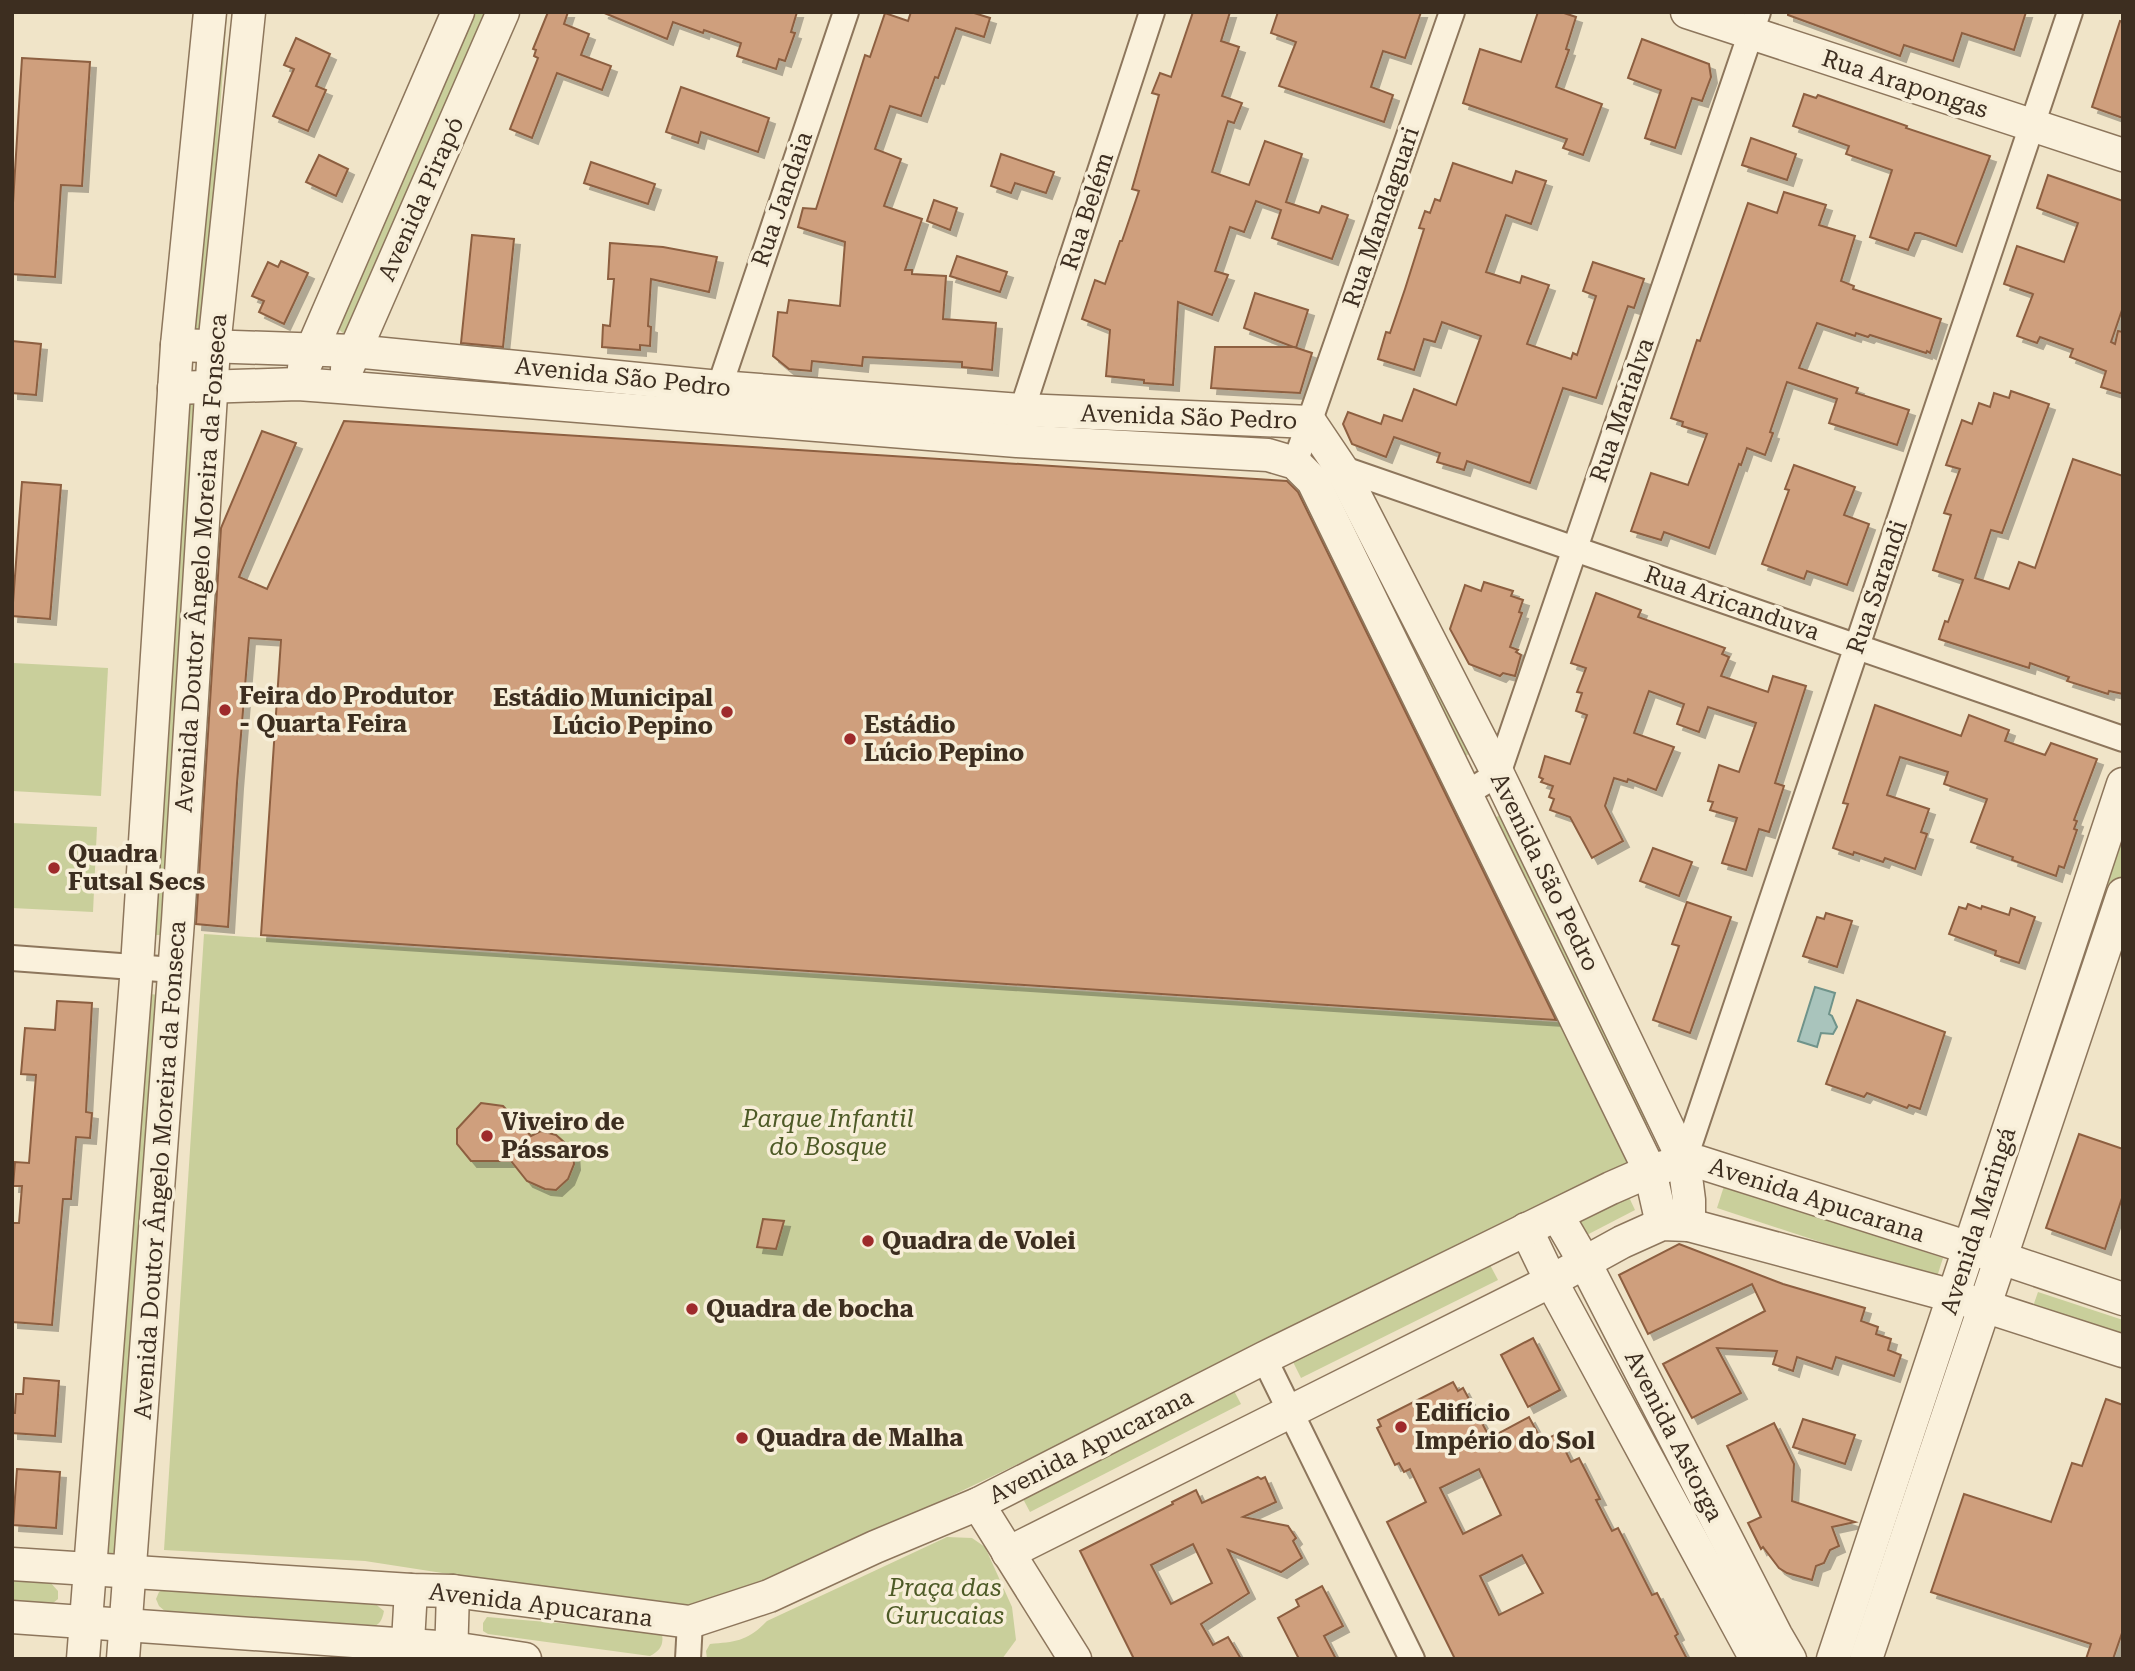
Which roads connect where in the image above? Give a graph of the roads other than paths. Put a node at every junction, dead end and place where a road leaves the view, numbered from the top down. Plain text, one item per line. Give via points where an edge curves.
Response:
1 (209, 12) edge
2 (249, 12) edge
3 (458, 12) edge
4 (503, 12) edge
5 (846, 12) edge
6 (1152, 12) edge
7 (1452, 12) edge
8 (1687, 12) edge
9 (2070, 12) edge
10 (1754, 23) edge
11 (2032, 125) junction
12 (2123, 155) edge
13 (177, 345) junction
14 (214, 347) junction
15 (311, 348) junction
16 (354, 351) junction
17 (298, 384) junction
18 (212, 387) junction
19 (340, 387) junction
20 (719, 387) junction
21 (174, 388) junction
22 (1022, 410) junction
23 (711, 418) junction
24 (1310, 422) junction
25 (1017, 441) junction
26 (1316, 470) junction
27 (1359, 503) junction
28 (1332, 520) junction
29 (1575, 549) junction
30 (1857, 646) junction
31 (2123, 739) edge
32 (1498, 774) junction
33 (2123, 784) edge
34 (1467, 793) junction
35 (2123, 894) edge
36 (12, 958) edge
37 (137, 966) junction
38 (174, 970) junction
39 (1684, 1161) junction
40 (1650, 1171) junction
41 (1556, 1215) junction
42 (1676, 1224) junction
43 (1526, 1229) junction
44 (1969, 1248) junction
45 (2001, 1258) junction
46 (1585, 1263) junction
47 (1551, 1281) junction
48 (1953, 1296) junction
49 (2123, 1299) edge
50 (1984, 1306) junction
51 (2123, 1351) edge
52 (1264, 1358) junction
53 (1291, 1412) junction
54 (978, 1504) junction
55 (1008, 1553) junction
56 (12, 1564) edge
57 (91, 1568) junction
58 (131, 1571) junction
59 (411, 1590) junction
60 (453, 1591) junction
61 (12, 1617) edge
62 (87, 1622) junction
63 (690, 1622) junction
64 (127, 1624) junction
65 (408, 1652) edge
66 (451, 1653) edge
67 (83, 1659) edge
68 (123, 1659) edge
69 (525, 1659) edge
70 (688, 1659) edge
71 (1074, 1659) edge
72 (1412, 1659) edge
73 (1756, 1659) edge
74 (1790, 1659) edge
75 (1833, 1659) edge
76 (1866, 1659) edge

1 - 13 street, Avenida Doutor Ângelo Moreira da Fonseca
2 - 14 street, Avenida Doutor Ângelo Moreira da Fonseca
3 - 15 street, Avenida Pirapó
4 - 16 street, Avenida Pirapó
5 - 20 street, Rua Jandaia
6 - 22 street, Rua Belém
7 - 24 street, Rua Mandaguari
8 - 10 street, Rua Arapongas
9 - 11 street, Rua Sarandi
10 - 11 street, Rua Arapongas
10 - 29 street, Rua Marialva
11 - 12 street, Rua Arapongas
11 - 30 street, Rua Sarandi
13 - 14 street, Avenida São Pedro
13 - 21 street, Avenida Doutor Ângelo Moreira da Fonseca
14 - 15 street, Avenida São Pedro
14 - 18 street, Avenida Doutor Ângelo Moreira da Fonseca
15 - 16 street, Avenida São Pedro
15 - 17 street, Avenida Pirapó
16 - 19 street, Avenida Pirapó
16 - 20 street, Avenida São Pedro
17 - 18 street, Avenida São Pedro
17 - 19 street, Avenida São Pedro
18 - 21 street, Avenida São Pedro
18 - 38 street, Avenida Doutor Ângelo Moreira da Fonseca
19 - 23 street, Avenida São Pedro
20 - 22 street, Avenida São Pedro
20 - 23 street, Rua Jandaia
21 - 37 street, Avenida Doutor Ângelo Moreira da Fonseca
22 - 24 street, Avenida São Pedro
22 - 25 street, Rua Belém
23 - 25 street, Avenida São Pedro
24 - 26 street, Avenida São Pedro
24 - 26 street, Rua Mandaguari
25 - 26 street, Avenida São Pedro via 1268,456
26 - 27 street, Avenida São Pedro
26 - 28 street, Avenida São Pedro
26 - 29 street, Rua Aricanduva
27 - 28 street via 1343,505
27 - 32 street, Avenida São Pedro
28 - 34 street, Avenida São Pedro
29 - 30 street, Rua Aricanduva
29 - 32 street, Rua Marialva
30 - 31 street, Rua Aricanduva
30 - 39 street, Rua Sarandi
32 - 34 street
32 - 39 street, Avenida São Pedro
33 - 44 street, Avenida Maringá
34 - 40 street, Avenida São Pedro
35 - 45 street, Avenida Maringá
36 - 37 street
37 - 38 street
37 - 57 street, Avenida Doutor Ângelo Moreira da Fonseca
38 - 58 street, Avenida Doutor Ângelo Moreira da Fonseca
39 - 40 street, Avenida Apucarana
39 - 42 street, Avenida São Pedro via 1689,1200
39 - 44 street, Avenida Apucarana
40 - 41 street, Avenida Apucarana
40 - 42 street, Avenida São Pedro
41 - 43 street, Avenida Apucarana
41 - 46 street, Avenida Astorga
42 - 46 street via 1622,1242
42 - 48 street
43 - 47 street, Avenida Astorga
43 - 52 street, Avenida Apucarana
44 - 45 street, Avenida Apucarana
44 - 48 street, Avenida Maringá
45 - 49 street, Avenida Apucarana
45 - 50 street, Avenida Maringá
46 - 47 street
46 - 74 street, Avenida Astorga
47 - 53 street
47 - 73 street, Avenida Astorga
48 - 50 street
48 - 75 street, Avenida Maringá
50 - 51 street
50 - 76 street, Avenida Maringá
52 - 53 street
52 - 54 street, Avenida Apucarana
53 - 55 street
53 - 72 street
54 - 55 street
54 - 63 street, Avenida Apucarana via 769,1596
55 - 71 street
56 - 57 street, Avenida Apucarana
57 - 58 street, Avenida Apucarana
57 - 62 street, Avenida Doutor Ângelo Moreira da Fonseca
58 - 59 street, Avenida Apucarana
58 - 64 street, Avenida Doutor Ângelo Moreira da Fonseca
59 - 60 street, Avenida Apucarana
59 - 65 street
60 - 63 street, Avenida Apucarana
60 - 66 street
61 - 62 street
62 - 64 street
62 - 67 street, Avenida Doutor Ângelo Moreira da Fonseca
63 - 70 street
64 - 65 street
64 - 68 street, Avenida Doutor Ângelo Moreira da Fonseca
65 - 66 street
66 - 69 street

